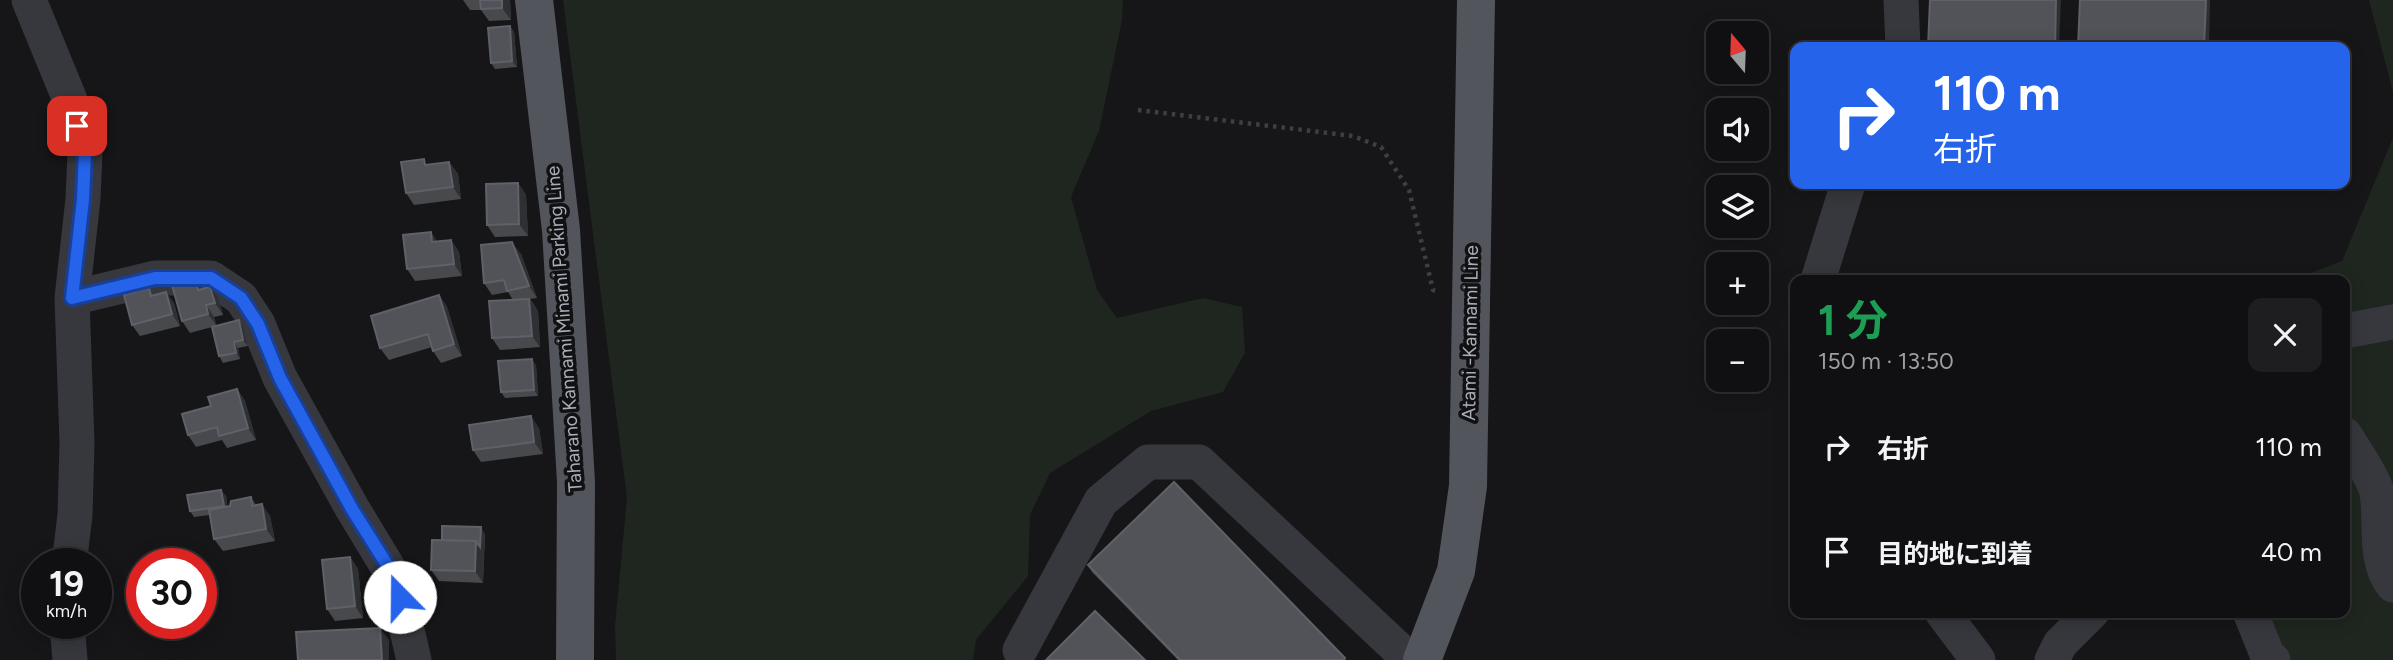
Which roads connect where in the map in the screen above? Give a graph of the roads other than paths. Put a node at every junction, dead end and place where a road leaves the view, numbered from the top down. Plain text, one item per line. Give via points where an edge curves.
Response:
1 (29, 0) edge
2 (534, 0) edge
3 (1476, 0) edge
4 (1901, 0) edge
5 (1903, 42) edge
6 (1846, 189) edge
7 (1820, 275) edge
8 (72, 298) junction
9 (2393, 322) edge
10 (2350, 330) edge
11 (2350, 444) edge
12 (71, 548) edge
13 (2393, 585) edge
14 (1946, 618) edge
15 (2086, 618) edge
16 (2252, 618) edge
17 (68, 639) edge
18 (1020, 650) dead end
19 (70, 660) edge
20 (414, 660) edge
21 (575, 660) edge
22 (1410, 660) edge
23 (1422, 660) edge
24 (1978, 660) edge
25 (2052, 660) edge
26 (2273, 660) edge

1 - 8 street via 70,100 85,152
2 - 21 main road, Taharano Kannami Minami Parking Line via 561,230 569,346 576,482
3 - 23 main road, Atami -Kannami Line via 1466,498 1456,571
4 - 5 street
6 - 7 street
8 - 12 street via 76,443
8 - 20 street via 155,278 211,278 241,298 352,509 396,579
9 - 10 street
11 - 13 street via 2377,491 2379,545
14 - 24 street
15 - 25 street via 2060,644
16 - 26 street
17 - 19 street
18 - 22 street via 1101,501 1149,462 1199,462

